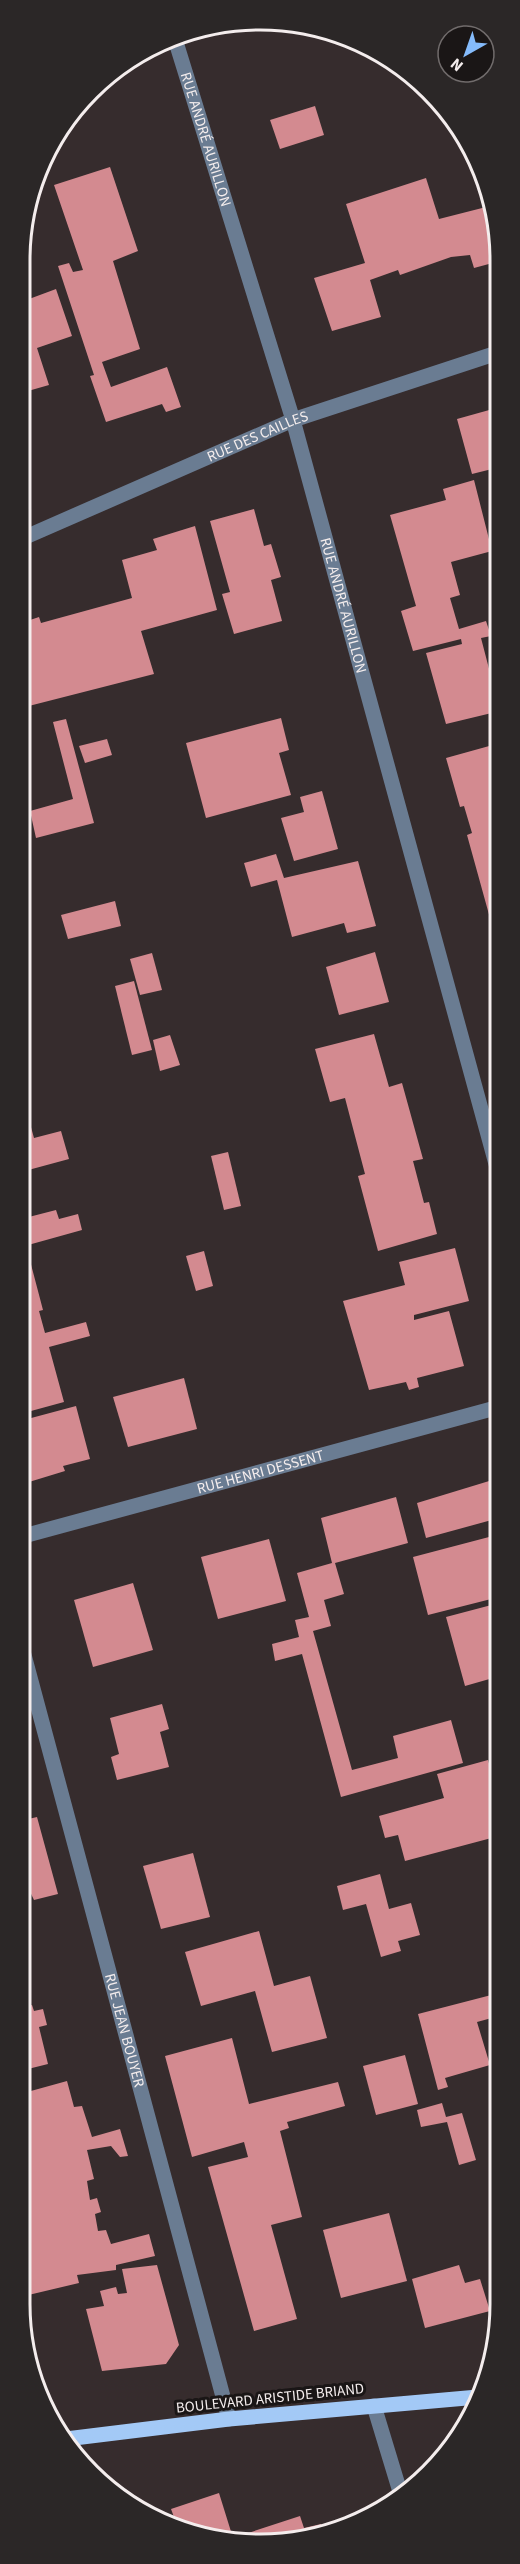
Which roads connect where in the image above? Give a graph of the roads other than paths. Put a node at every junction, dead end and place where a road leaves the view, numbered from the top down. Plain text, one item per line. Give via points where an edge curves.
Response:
1 (177, 46) edge
2 (490, 355) edge
3 (293, 420) junction
4 (30, 535) edge
5 (490, 1142) edge
6 (490, 1409) edge
7 (30, 1534) edge
8 (30, 1677) edge
9 (470, 2398) edge
10 (374, 2406) junction
11 (229, 2420) junction
12 (74, 2438) edge
13 (399, 2487) edge

1 - 3 street, RUE ANDRÉ AURILLON
2 - 3 street, RUE DES CAILLES
3 - 4 street, RUE DES CAILLES
3 - 5 street, RUE ANDRÉ AURILLON
6 - 7 street, RUE HENRI DESSENT
8 - 11 street, RUE JEAN BOUYER
9 - 10 main road, BOULEVARD ARISTIDE BRIAND
10 - 11 main road, BOULEVARD ARISTIDE BRIAND
10 - 13 street
11 - 12 main road, BOULEVARD ARISTIDE BRIAND

